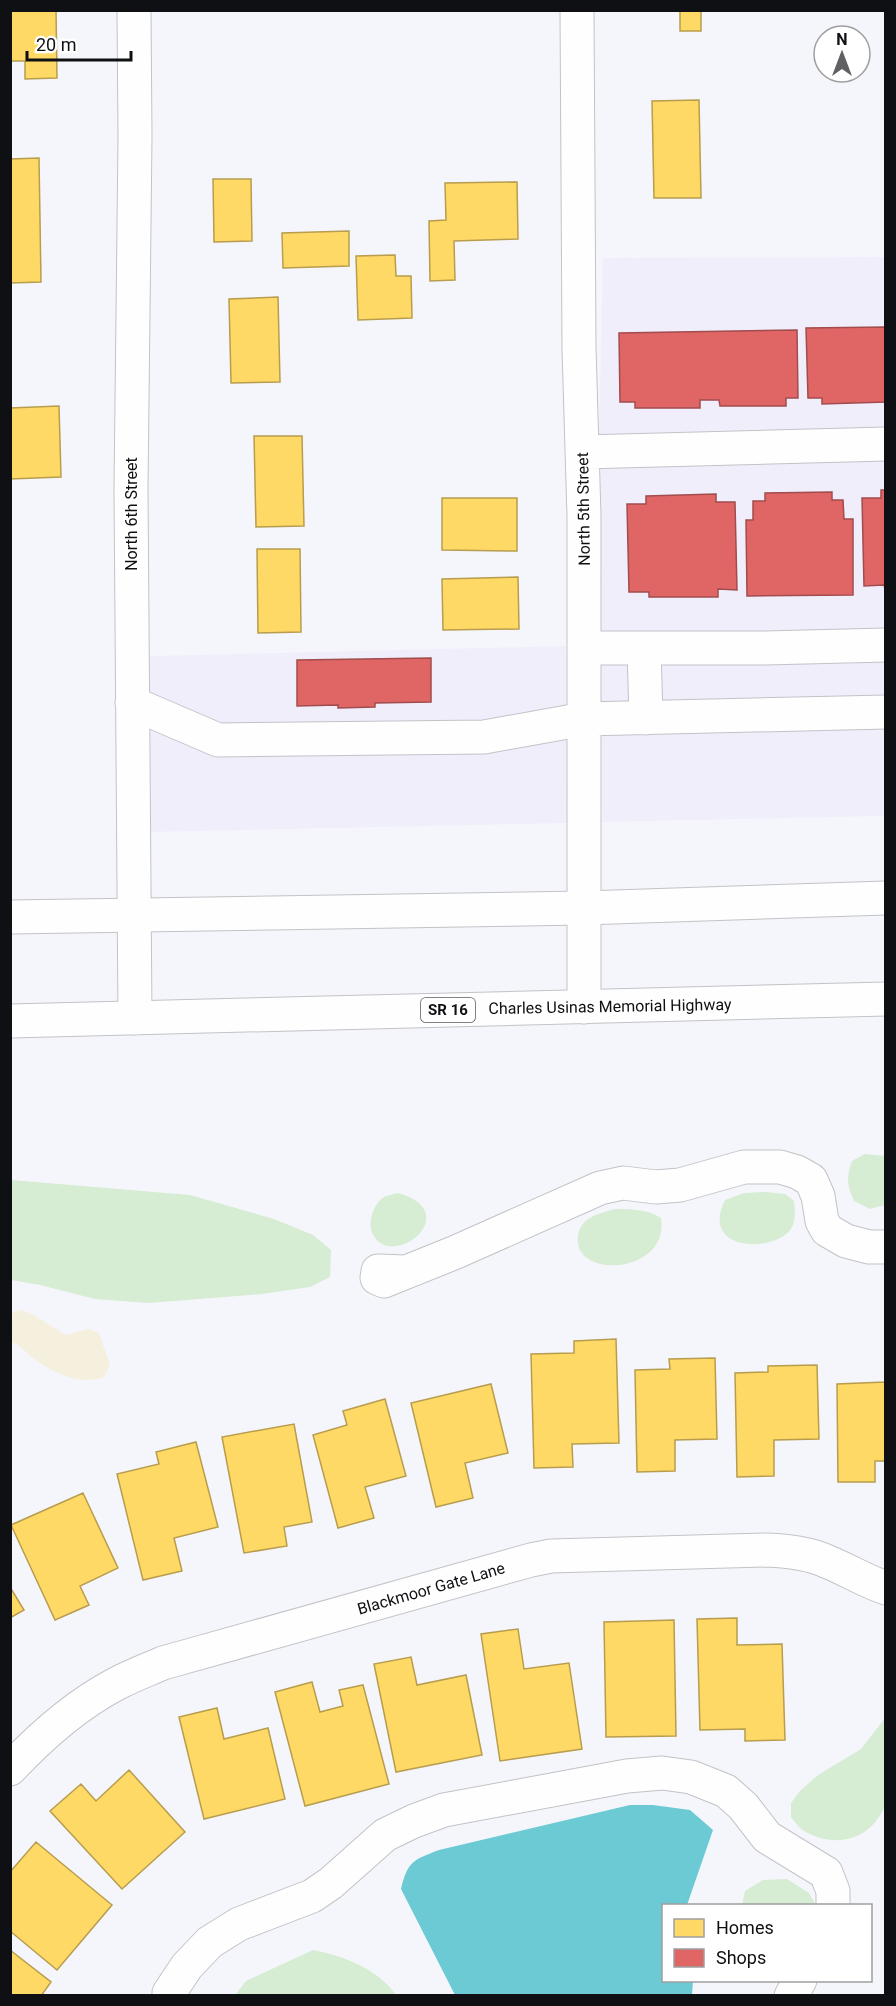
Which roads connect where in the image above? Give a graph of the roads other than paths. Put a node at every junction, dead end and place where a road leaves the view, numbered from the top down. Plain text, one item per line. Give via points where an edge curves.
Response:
1 (134, 10) edge
2 (577, 10) edge
3 (885, 444) edge
4 (582, 452) junction
5 (885, 645) edge
6 (584, 648) junction
7 (644, 648) junction
8 (132, 704) junction
9 (885, 712) edge
10 (646, 718) junction
11 (584, 719) junction
12 (885, 898) edge
13 (584, 908) junction
14 (134, 914) junction
15 (10, 917) edge
16 (885, 999) edge
17 (584, 1007) junction
18 (135, 1018) junction
19 (10, 1022) edge
20 (885, 1247) edge
21 (405, 1272) dead end
22 (885, 1588) edge
23 (10, 1769) edge
24 (833, 1904) edge
25 (800, 1982) edge
26 (169, 1993) dead end
27 (791, 1995) edge

1 - 8 main road, North 6th Street
2 - 4 main road, North 5th Street
3 - 4 main road
4 - 6 main road, North 5th Street
5 - 7 main road
6 - 7 main road
6 - 11 main road, North 5th Street
7 - 10 main road
8 - 11 main road via 218,740 484,737
8 - 14 main road, North 6th Street
9 - 10 main road
10 - 11 main road
11 - 13 main road, North 5th Street
12 - 13 main road
13 - 14 main road
13 - 17 main road, North 5th Street
14 - 15 main road
14 - 18 main road, North 6th Street
16 - 17 main road, Charles Usinas Memorial Highway / SR 16
17 - 18 main road, Charles Usinas Memorial Highway / SR 16
18 - 19 main road, Charles Usinas Memorial Highway / SR 16
20 - 21 main road via 836,1236 822,1221 812,1180 780,1167 760,1166 680,1185 623,1184 600,1188
22 - 23 main road, Blackmoor Gate Lane via 826,1560 789,1551 541,1558 163,1663 115,1685 67,1716
24 - 26 main road via 826,1873 767,1837 726,1791 691,1777 662,1773 627,1776 444,1810 395,1830 312,1896 239,1924 210,1942
25 - 27 main road

